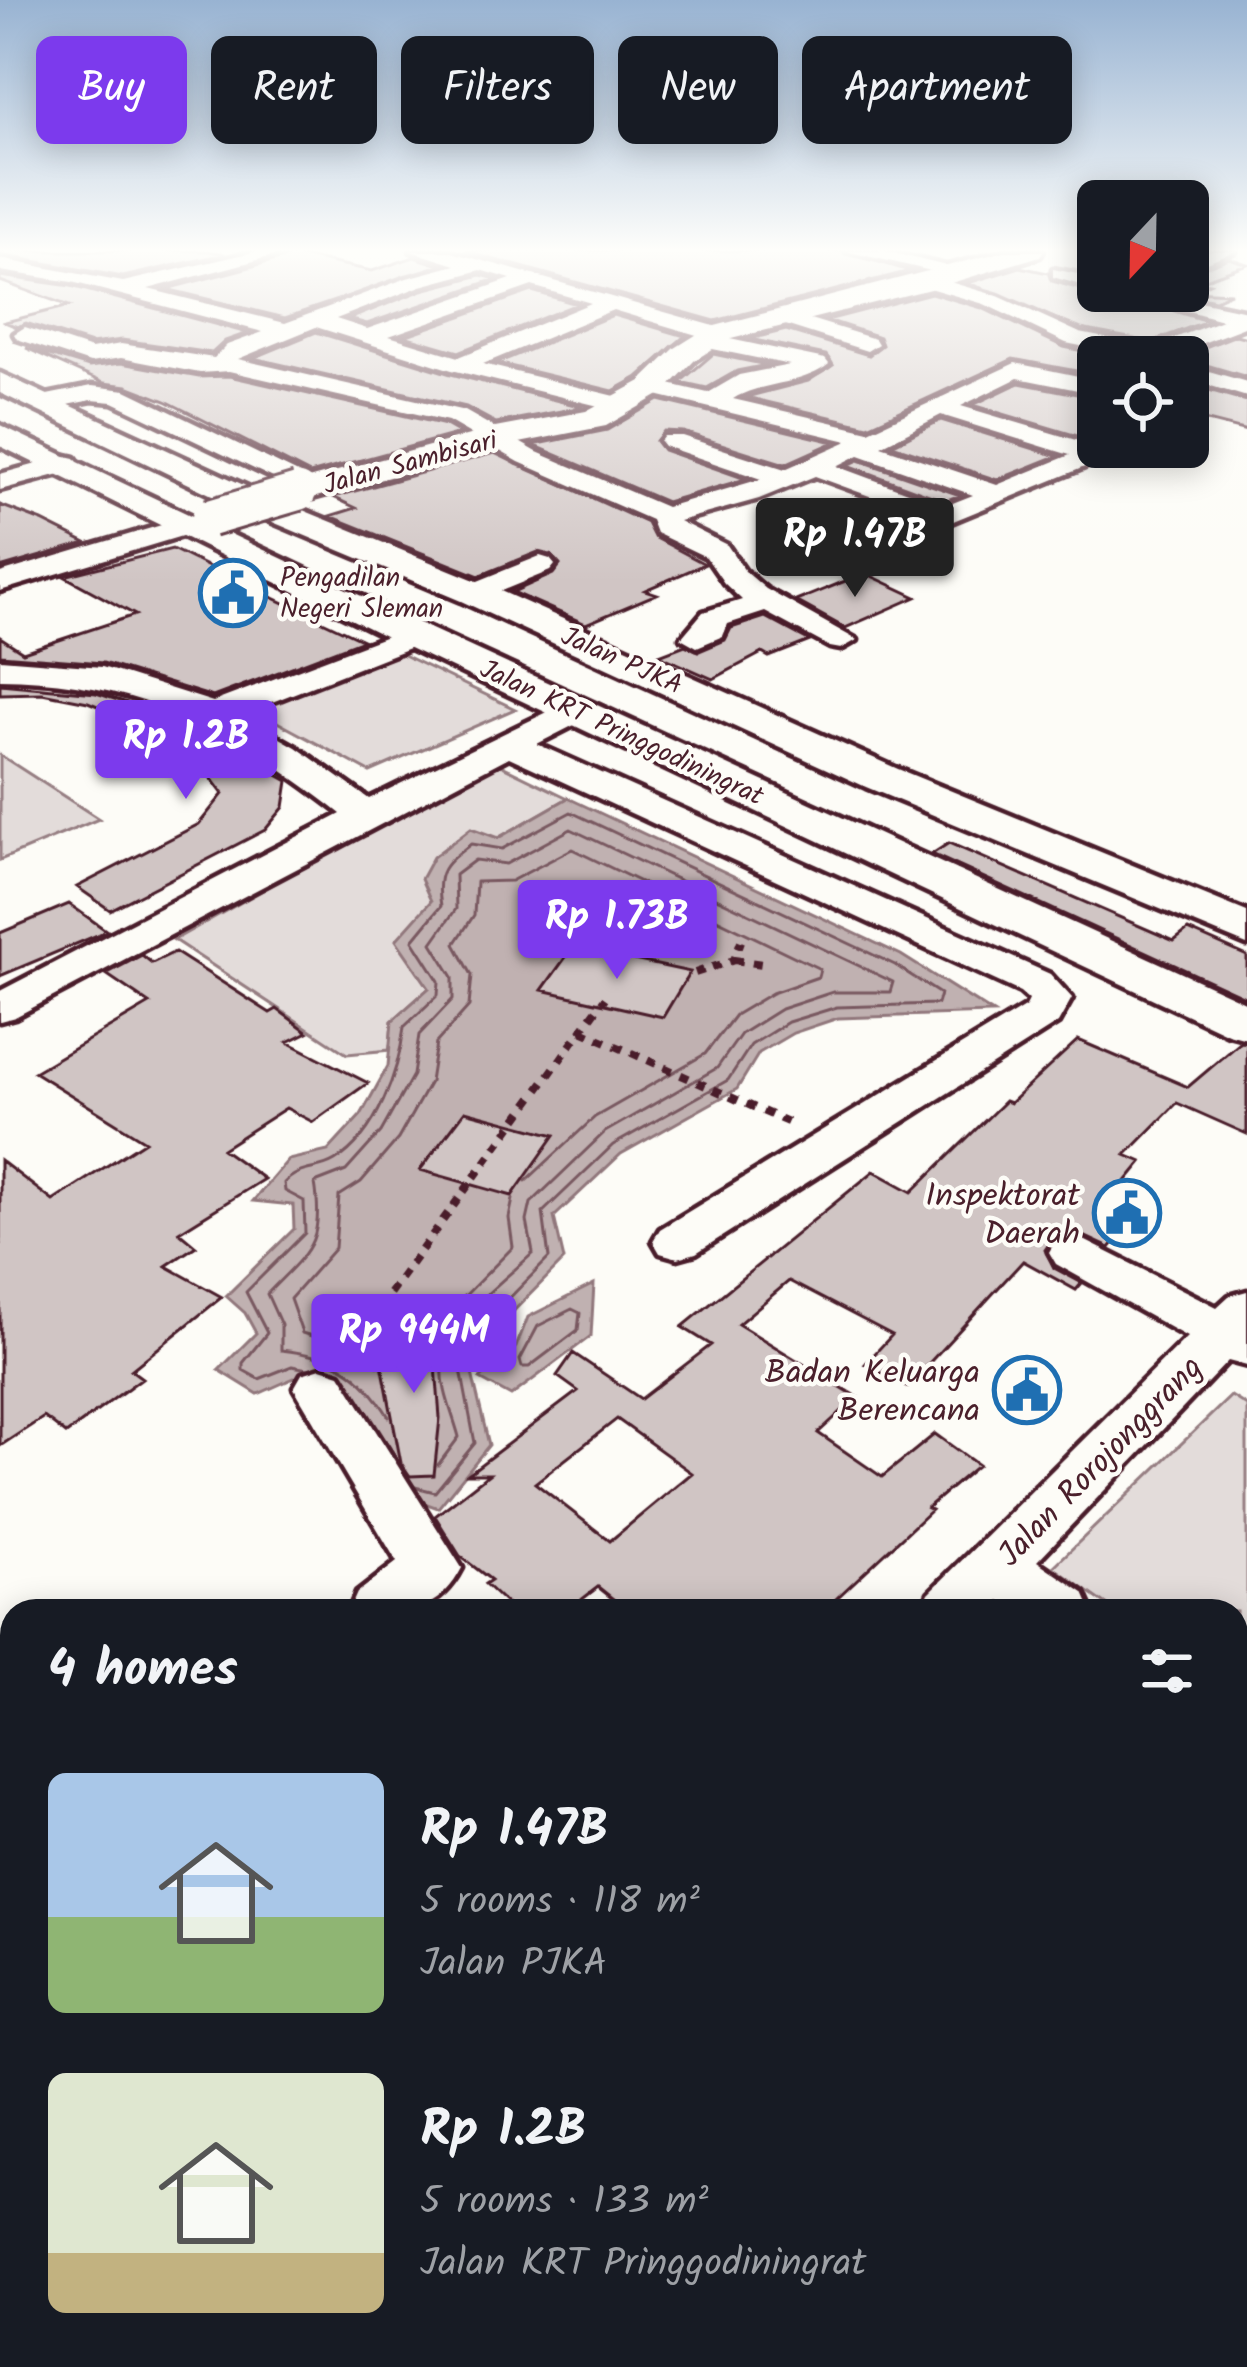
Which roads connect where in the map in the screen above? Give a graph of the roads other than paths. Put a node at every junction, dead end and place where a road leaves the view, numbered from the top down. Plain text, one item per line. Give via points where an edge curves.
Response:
1 (177, 361) edge
2 (228, 361) edge
3 (678, 361) edge
4 (807, 361) edge
5 (452, 362) joint
6 (190, 364) junction
7 (230, 364) junction
8 (496, 374) junction
9 (0, 382) edge
10 (1077, 382) edge
11 (112, 384) dead end
12 (652, 387) junction
13 (356, 394) junction
14 (968, 397) junction
15 (798, 399) dead end
16 (711, 402) junction
17 (41, 404) junction
18 (623, 405) junction
19 (413, 406) junction
20 (943, 408) junction
21 (766, 414) junction
22 (1, 436) edge
23 (1077, 436) edge
24 (495, 438) junction
25 (878, 439) junction
26 (1077, 439) edge
27 (934, 440) dead end
28 (673, 441) dead end
29 (1077, 458) edge
30 (66, 464) junction
31 (1009, 464) dead end
32 (815, 467) junction
33 (725, 472) dead end
34 (1048, 476) junction
35 (785, 478) junction
36 (0, 482) edge
37 (306, 489) junction
38 (1000, 495) junction
39 (633, 502) junction
40 (664, 516) junction
41 (198, 522) junction
42 (540, 566) dead end
43 (0, 582) edge
44 (474, 593) junction
45 (766, 602) junction
46 (413, 635) junction
47 (697, 638) dead end
48 (841, 640) dead end
49 (0, 669) edge
50 (576, 711) junction
51 (215, 713) junction
52 (509, 744) junction
53 (882, 778) junction
54 (366, 815) junction
55 (806, 818) junction
56 (1247, 930) edge
57 (0, 1008) edge
58 (1247, 1023) edge
59 (678, 1241) dead end
60 (1074, 1252) dead end
61 (1239, 1330) edge
62 (320, 1388) road end
63 (997, 1565) junction
64 (394, 1599) edge
65 (963, 1599) edge
66 (1045, 1599) edge

1 - 6 street
2 - 7 street
3 - 12 main road, Jalan Sambisari
4 - 16 street via 817,364 747,380
5 - 8 street
5 - 13 street
6 - 7 street
6 - 11 street
7 - 13 street
8 - 18 street
8 - 19 street
9 - 17 main road, Jalan PJKA
10 - 14 street via 1022,369
12 - 16 street
12 - 18 main road, Jalan Sambisari
13 - 19 street
14 - 20 street
14 - 23 street
15 - 21 street
16 - 21 street
17 - 37 street via 118,395
17 - 44 main road, Jalan PJKA
18 - 24 main road, Jalan Sambisari via 595,419
19 - 24 street
20 - 25 street
20 - 26 street
21 - 25 street
22 - 30 main road, Jalan KRT Pringgodiningrat
24 - 37 main road, Jalan Sambisari
24 - 39 street
25 - 27 street
25 - 32 street
25 - 38 street
28 - 35 street
29 - 34 street
30 - 36 street
30 - 41 main road, Jalan KRT Pringgodiningrat
31 - 34 street
32 - 35 street
32 - 38 street via 940,516
33 - 39 street
34 - 38 street
35 - 40 street
37 - 41 main road, Jalan Sambisari, bridge
39 - 40 street
40 - 45 street via 666,526 717,551
41 - 43 street
41 - 46 main road, Jalan KRT Pringgodiningrat
42 - 44 street
44 - 53 main road, Jalan PJKA
45 - 47 street via 714,619
45 - 48 street
46 - 50 main road, Jalan KRT Pringgodiningrat
46 - 51 street
49 - 51 street via 107,676
50 - 52 street
50 - 55 main road, Jalan KRT Pringgodiningrat
51 - 54 street
52 - 54 street
52 - 59 street via 1046,990 1051,1007 1043,1014
53 - 55 main road
53 - 56 main road, Jalan PJKA
54 - 57 street
55 - 58 main road, Jalan KRT Pringgodiningrat
60 - 61 street
61 - 63 street, Jalan Rorojonggrang
62 - 64 street via 432,1568
63 - 65 street, Jalan Rorojonggrang
63 - 66 street

